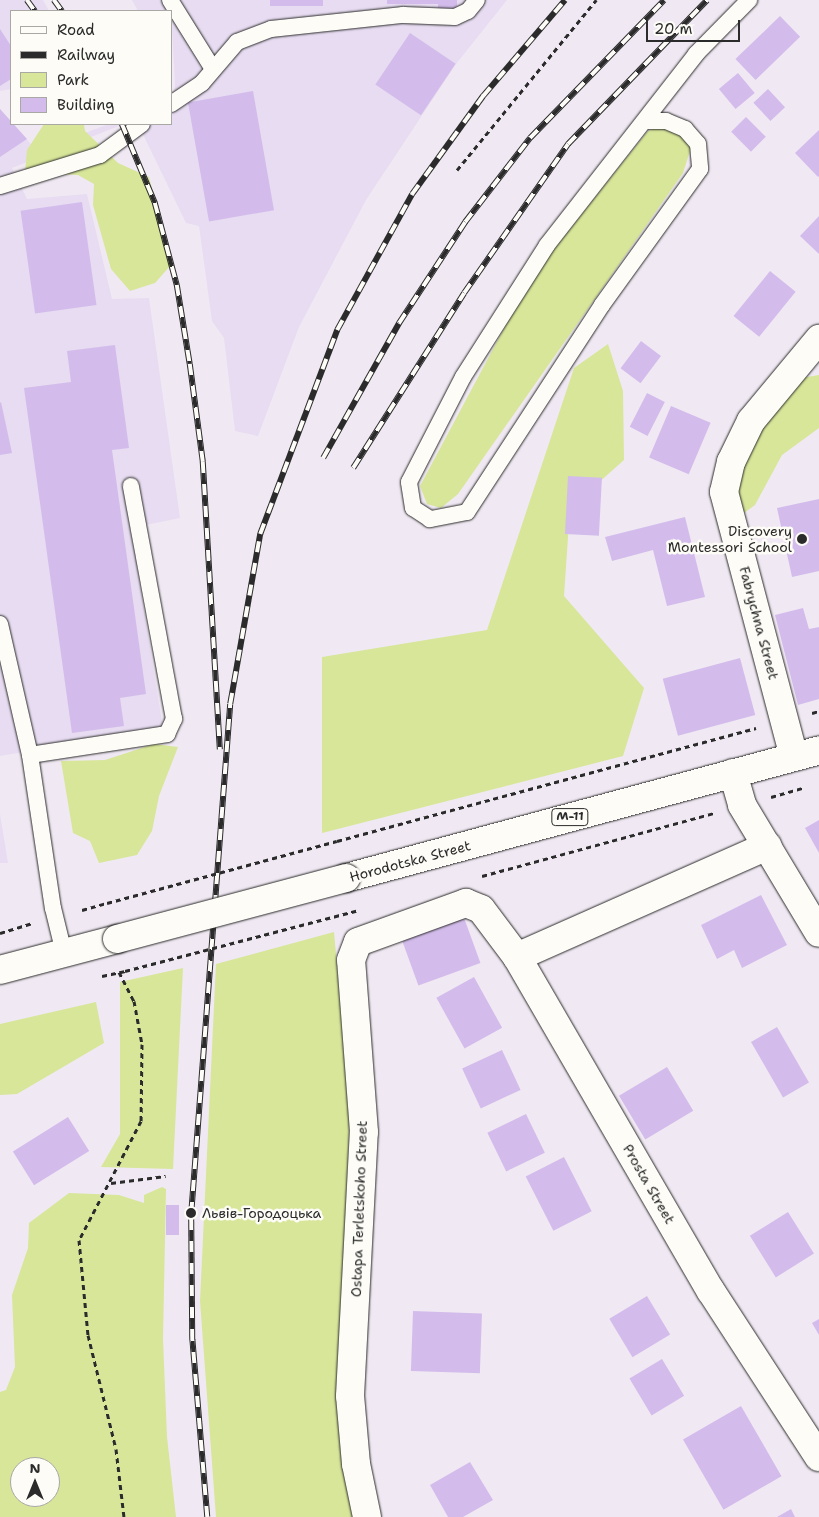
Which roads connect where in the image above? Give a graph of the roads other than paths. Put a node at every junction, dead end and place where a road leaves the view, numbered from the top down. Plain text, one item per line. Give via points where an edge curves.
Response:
1 (170, 0) edge
2 (477, 0) edge
3 (749, 0) edge
4 (213, 69) junction
5 (172, 103) edge
6 (646, 121) junction
7 (141, 125) edge
8 (0, 186) edge
9 (819, 339) edge
10 (131, 486) dead end
11 (0, 624) edge
12 (807, 753) edge
13 (30, 755) junction
14 (733, 773) junction
15 (766, 846) junction
16 (481, 909) joint
17 (819, 933) edge
18 (64, 953) junction
19 (517, 957) junction
20 (0, 970) edge
21 (819, 1456) edge
22 (367, 1517) edge

1 - 4 lane
2 - 4 lane via 468,11 455,17 403,15 271,29 237,42
3 - 6 lane via 696,54
4 - 5 lane
6 - 6 lane via 547,245 426,445 409,482 413,508 430,519 467,512 602,305 700,168 698,144 684,128 666,121
7 - 8 lane via 100,154
9 - 12 street, Fabrychna Street via 751,421 731,462 724,492
10 - 13 lane via 174,719 167,734
11 - 13 lane
12 - 14 street, Horodotska Street / М-11
13 - 18 lane via 53,908
14 - 15 street via 742,805
14 - 18 street, Horodotska Street / М-11, bridge
15 - 17 street
15 - 19 street
16 - 19 street, Prosta Street
16 - 22 street, Ostapa Terletskoho Street via 466,903 358,942 351,960 364,1132 350,1396 356,1464
18 - 20 street, Horodotska Street / М-11
19 - 21 street, Prosta Street via 711,1291

